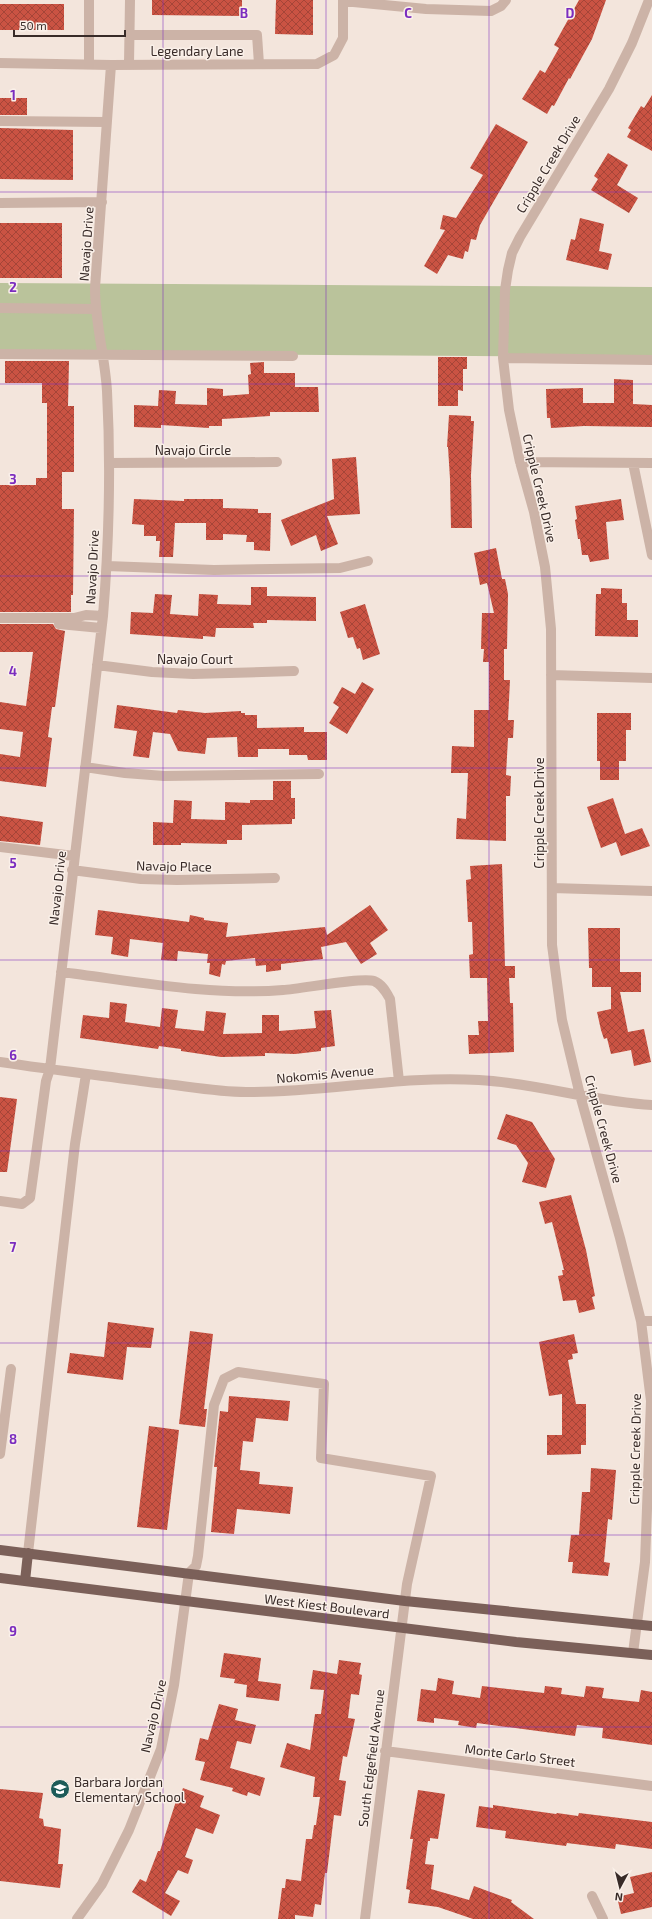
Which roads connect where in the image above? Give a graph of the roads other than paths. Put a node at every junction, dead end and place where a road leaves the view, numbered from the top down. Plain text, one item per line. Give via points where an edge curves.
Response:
1 (89, 0) edge
2 (130, 0) edge
3 (506, 0) edge
4 (649, 0) edge
5 (343, 1) edge
6 (426, 4) edge
7 (129, 35) junction
8 (0, 63) edge
9 (89, 64) junction
10 (129, 64) junction
11 (259, 64) junction
12 (111, 65) junction
13 (0, 121) edge
14 (106, 122) junction
15 (102, 202) junction
16 (0, 203) edge
17 (0, 308) edge
18 (95, 309) junction
19 (0, 354) edge
20 (102, 355) junction
21 (293, 356) dead end
22 (503, 358) junction
23 (652, 360) edge
24 (277, 462) dead end
25 (520, 462) junction
26 (108, 463) junction
27 (633, 463) junction
28 (652, 463) edge
29 (652, 555) edge
30 (368, 561) dead end
31 (107, 566) junction
32 (102, 616) junction
33 (0, 618) edge
34 (0, 623) edge
35 (101, 628) junction
36 (97, 666) junction
37 (294, 671) dead end
38 (551, 675) junction
39 (652, 678) edge
40 (85, 767) junction
41 (319, 774) dead end
42 (0, 847) edge
43 (74, 856) junction
44 (72, 870) junction
45 (275, 878) dead end
46 (552, 888) junction
47 (652, 891) edge
48 (61, 972) junction
49 (0, 1062) edge
50 (50, 1069) junction
51 (86, 1074) junction
52 (399, 1081) junction
53 (580, 1094) junction
54 (652, 1105) edge
55 (0, 1201) edge
56 (641, 1321) junction
57 (652, 1321) edge
58 (11, 1369) dead end
59 (0, 1451) edge
60 (0, 1454) edge
61 (0, 1550) edge
62 (28, 1553) junction
63 (189, 1573) junction
64 (0, 1578) edge
65 (25, 1581) junction
66 (405, 1601) junction
67 (187, 1602) junction
68 (636, 1625) junction
69 (652, 1626) edge
70 (401, 1628) junction
71 (633, 1653) junction
72 (652, 1655) edge
73 (385, 1751) junction
74 (652, 1786) edge
75 (592, 1896) dead end
76 (77, 1919) edge
77 (365, 1919) edge
78 (603, 1919) edge

1 - 9 street
2 - 7 street
3 - 6 street via 491,11
4 - 22 street, Cripple Creek Drive via 632,43 609,89 512,253 505,290
5 - 6 street
5 - 11 street, Legendary Lane via 343,38 334,55 317,64
7 - 10 street
7 - 11 street via 257,35
8 - 9 street, Legendary Lane
9 - 12 street, Legendary Lane
10 - 11 street, Legendary Lane
10 - 12 street, Legendary Lane
12 - 14 street, Navajo Drive
13 - 14 street
14 - 15 street, Navajo Drive
15 - 16 street
15 - 18 street, Navajo Drive
17 - 18 street
18 - 20 street, Navajo Drive
19 - 20 street
20 - 21 street
20 - 26 street, Navajo Drive via 106,390
22 - 23 street
22 - 25 street, Cripple Creek Drive via 509,410
24 - 26 street, Navajo Circle
25 - 27 street
25 - 38 street, Cripple Creek Drive via 534,512 545,567 551,629
26 - 31 street, Navajo Drive
27 - 28 street
27 - 29 street
30 - 31 street via 340,568 214,570
31 - 32 street, Navajo Drive
32 - 33 street
32 - 35 street, Navajo Drive
34 - 35 street via 63,624
35 - 36 street, Navajo Drive
36 - 37 street, Navajo Court via 193,674
36 - 40 street, Navajo Drive
38 - 39 street
38 - 46 street, Cripple Creek Drive
40 - 41 street via 164,776
40 - 43 street, Navajo Drive
42 - 43 street
43 - 44 street, Navajo Drive
44 - 45 street, Navajo Place via 141,879
44 - 48 street, Navajo Drive
46 - 47 street
46 - 53 street, Cripple Creek Drive via 552,945 556,983
48 - 50 street, Navajo Drive
48 - 52 street via 199,990 258,992 374,981 384,988 390,999
49 - 50 street, Nokomis Avenue
50 - 51 street, Nokomis Avenue
50 - 55 street, Navajo Drive via 46,1081 30,1198 22,1204
51 - 52 street, Nokomis Avenue via 244,1092 276,1092
51 - 62 street via 75,1144
52 - 53 street, Nokomis Avenue via 480,1080
53 - 54 street, Nokomis Avenue via 612,1101
53 - 56 street, Cripple Creek Drive
56 - 57 street
56 - 68 street, Cripple Creek Drive via 651,1400 645,1562
58 - 59 street
59 - 60 street
61 - 62 main road, West Kiest Boulevard
62 - 63 main road, West Kiest Boulevard
62 - 65 main road
63 - 66 main road, West Kiest Boulevard
63 - 66 street, South Edgefield Avenue via 196,1566 198,1556 214,1405 224,1379 238,1372 246,1373 324,1384 320,1458 431,1476
63 - 67 street, Navajo Drive
64 - 65 main road, West Kiest Boulevard
65 - 67 main road, West Kiest Boulevard
66 - 68 main road, West Kiest Boulevard
66 - 70 street, South Edgefield Avenue
67 - 70 main road, West Kiest Boulevard
67 - 76 street, Navajo Drive via 161,1749 129,1830 102,1884
68 - 69 main road, West Kiest Boulevard
68 - 71 street, Cripple Creek Drive
70 - 71 main road, West Kiest Boulevard
70 - 73 street, South Edgefield Avenue
71 - 72 main road, West Kiest Boulevard
73 - 74 street, Monte Carlo Street
73 - 77 street, South Edgefield Avenue
75 - 78 street

